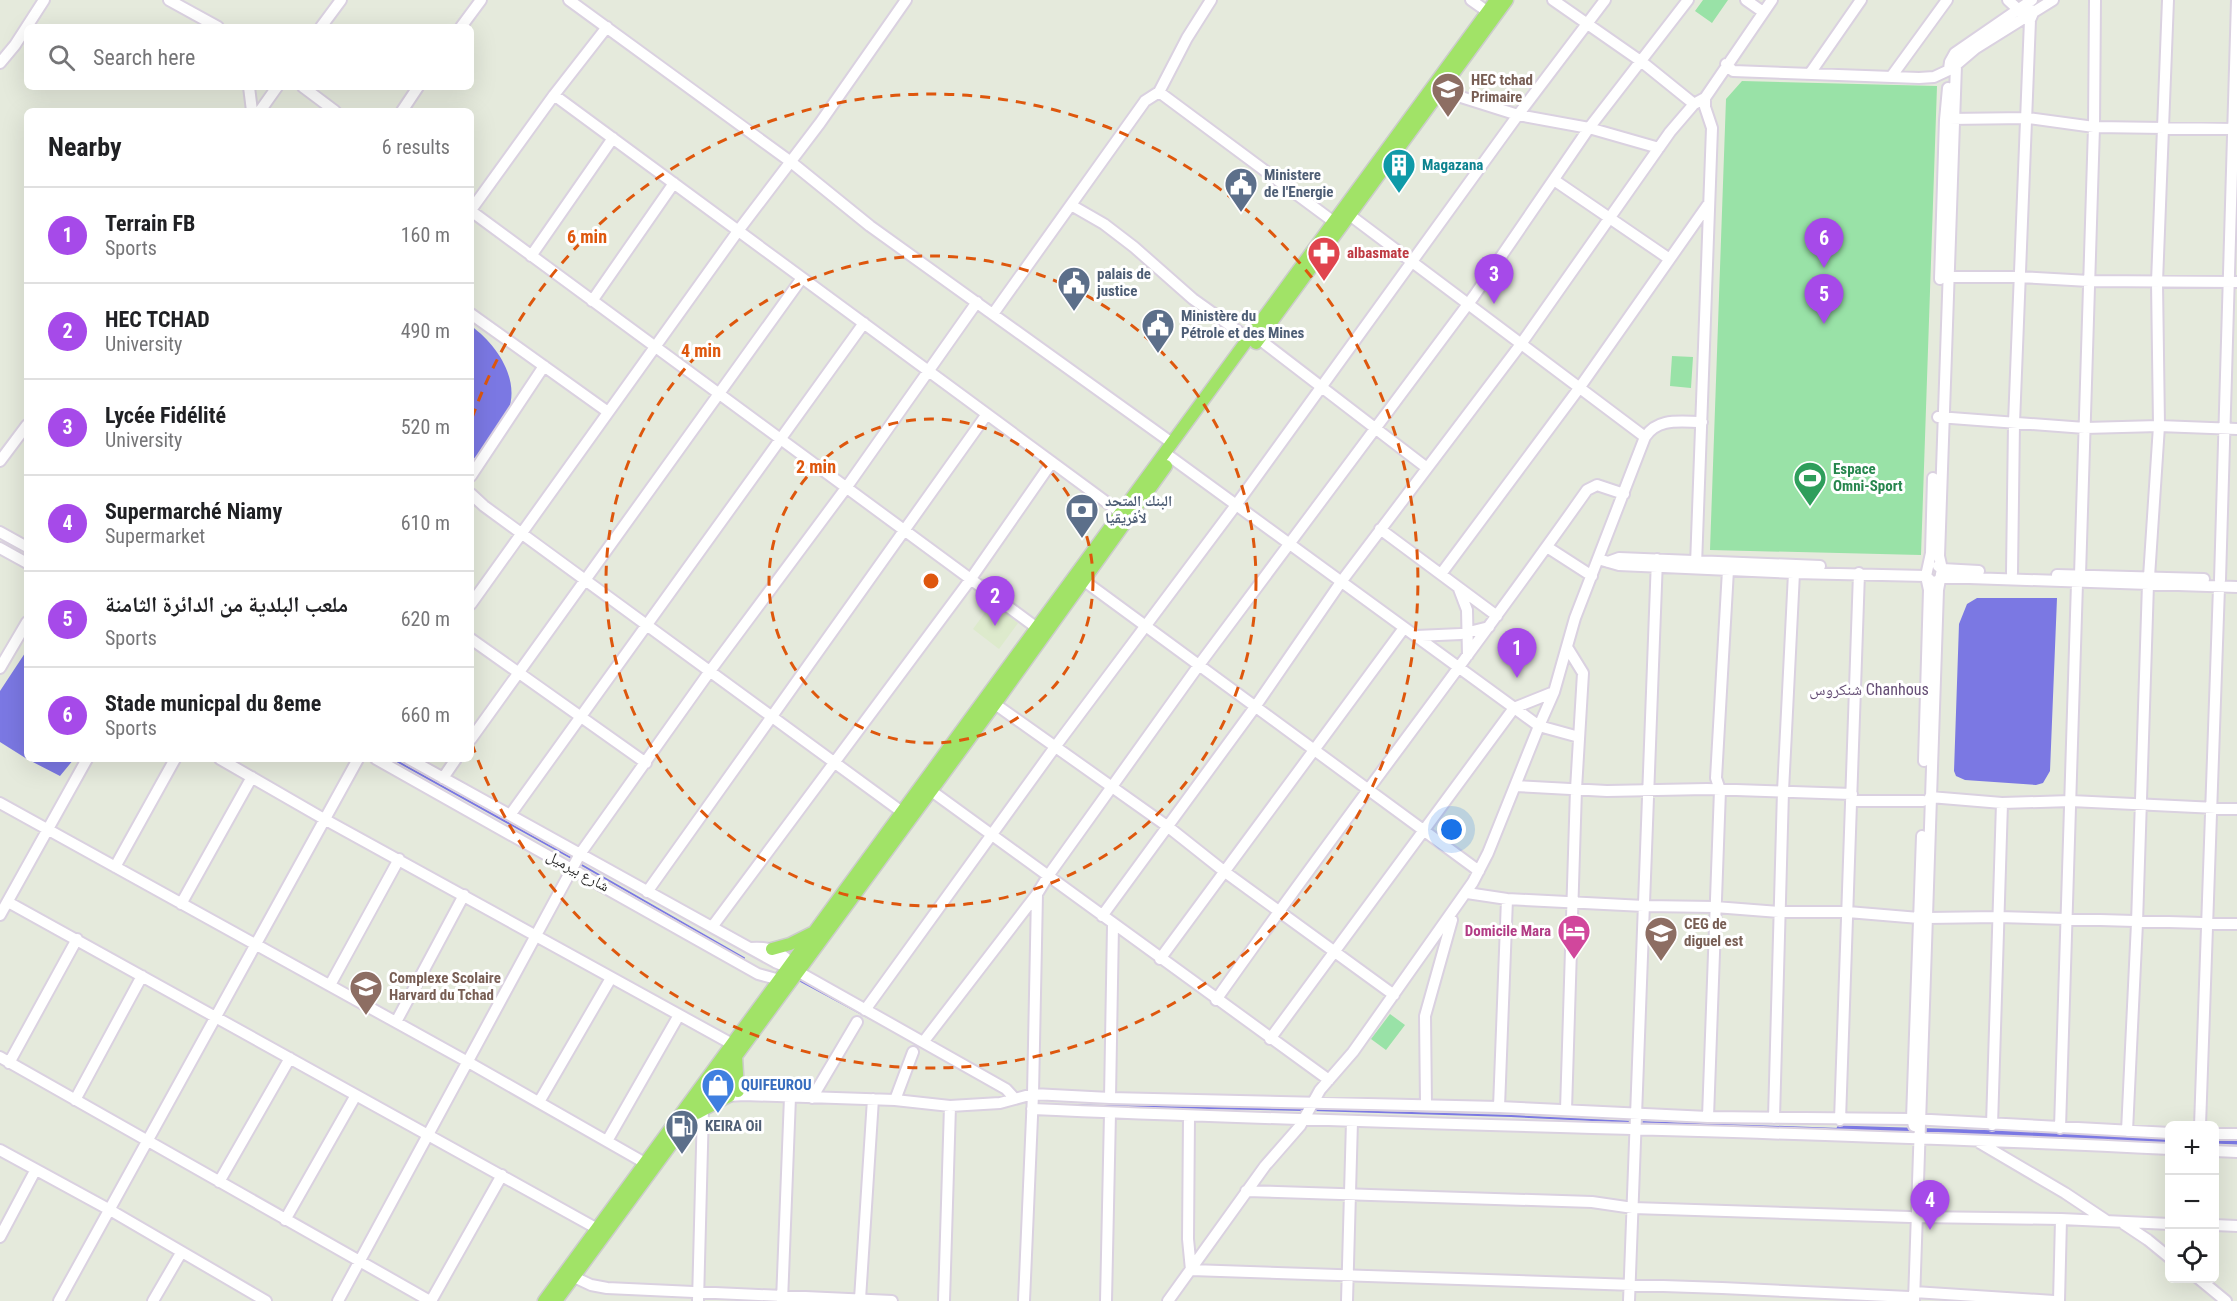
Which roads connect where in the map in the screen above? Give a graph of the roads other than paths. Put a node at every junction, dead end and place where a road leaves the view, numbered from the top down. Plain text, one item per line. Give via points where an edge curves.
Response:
1 (44, 0) edge
2 (169, 0) edge
3 (341, 0) edge
4 (481, 0) edge
5 (569, 0) edge
6 (906, 0) edge
7 (1211, 0) edge
8 (1471, 0) edge
9 (1496, 0) edge
10 (1507, 0) edge
11 (1553, 0) edge
12 (1605, 0) edge
13 (1688, 0) edge
14 (1746, 0) edge
15 (1772, 0) edge
16 (1861, 0) edge
17 (1947, 0) edge
18 (2008, 0) edge
19 (2053, 0) edge
20 (2095, 0) edge
21 (2168, 0) edge
22 (2237, 0) edge
23 (2027, 9) edge
24 (1488, 12) junction
25 (1763, 12) junction
26 (29, 24) edge
27 (213, 24) edge
28 (323, 24) edge
29 (463, 24) edge
30 (1587, 24) junction
31 (607, 27) junction
32 (24, 31) edge
33 (1642, 62) junction
34 (0, 63) edge
35 (1726, 64) junction
36 (1949, 70) junction
37 (1811, 72) junction
38 (1891, 77) junction
39 (249, 90) edge
40 (276, 90) edge
41 (307, 90) edge
42 (416, 90) edge
43 (1442, 91) junction
44 (1159, 92) junction
45 (554, 95) junction
46 (1705, 98) junction
47 (1694, 104) junction
48 (252, 108) edge
49 (262, 108) edge
50 (331, 108) edge
51 (404, 108) edge
52 (1518, 115) junction
53 (2028, 117) junction
54 (1949, 119) junction
55 (2094, 127) junction
56 (1589, 128) junction
57 (2164, 128) junction
58 (2236, 128) edge
59 (613, 138) junction
60 (1659, 148) junction
61 (791, 162) junction
62 (1554, 180) junction
63 (674, 183) junction
64 (1709, 203) junction
65 (1071, 205) junction
66 (474, 207) edge
67 (474, 213) edge
68 (1347, 213) junction
69 (1611, 218) junction
70 (1334, 222) junction
71 (738, 231) junction
72 (531, 256) junction
73 (1668, 258) junction
74 (1412, 262) junction
75 (1944, 276) junction
76 (2019, 277) junction
77 (802, 278) junction
78 (2089, 281) junction
79 (2157, 282) junction
80 (2233, 282) edge
81 (592, 301) junction
82 (977, 302) junction
83 (1468, 303) junction
84 (993, 314) junction
85 (474, 316) edge
86 (864, 323) junction
87 (1254, 339) junction
88 (1521, 344) junction
89 (656, 348) junction
90 (544, 366) junction
91 (928, 370) junction
92 (1321, 387) junction
93 (1580, 387) junction
94 (719, 395) junction
95 (608, 412) junction
96 (987, 414) junction
97 (1939, 417) junction
98 (1702, 422) junction
99 (2014, 423) junction
100 (2159, 426) junction
101 (1374, 428) junction
102 (2085, 428) junction
103 (2231, 428) edge
104 (24, 429) edge
105 (1645, 437) junction
106 (781, 440) junction
107 (1170, 451) junction
108 (0, 461) edge
109 (1052, 462) junction
110 (1427, 468) junction
111 (474, 471) edge
112 (846, 488) junction
113 (1624, 494) junction
114 (474, 496) edge
115 (1236, 505) junction
116 (1121, 513) junction
117 (1380, 529) junction
118 (905, 531) junction
119 (0, 532) edge
120 (521, 533) junction
121 (1289, 544) junction
122 (24, 545) edge
123 (1547, 547) junction
124 (2, 552) edge
125 (1603, 561) junction
126 (24, 562) edge
127 (1656, 563) junction
128 (1696, 564) junction
129 (1728, 570) junction
130 (1926, 572) junction
131 (1794, 573) junction
132 (1859, 573) junction
133 (2012, 573) junction
134 (1441, 574) junction
135 (1942, 574) junction
136 (1592, 576) junction
137 (1083, 579) junction
138 (2078, 579) junction
139 (584, 580) junction
140 (970, 580) junction
141 (2148, 580) junction
142 (2237, 580) edge
143 (1341, 582) junction
144 (2219, 583) junction
145 (1455, 585) junction
146 (2237, 587) edge
147 (474, 600) edge
148 (1497, 616) junction
149 (646, 624) junction
150 (1147, 625) junction
151 (1489, 627) junction
152 (1037, 628) junction
153 (1404, 628) junction
154 (24, 631) edge
155 (1468, 632) junction
156 (1415, 636) junction
157 (474, 641) edge
158 (1567, 647) junction
159 (1468, 656) junction
160 (1199, 665) junction
161 (0, 668) edge
162 (1459, 668) junction
163 (710, 671) junction
164 (519, 672) junction
165 (1554, 692) junction
166 (994, 704) junction
167 (1255, 707) junction
168 (1514, 708) junction
169 (581, 716) junction
170 (773, 717) junction
171 (1539, 726) junction
172 (474, 735) edge
173 (1579, 737) junction
174 (1055, 747) junction
175 (1315, 749) junction
176 (834, 761) junction
177 (85, 762) edge
178 (173, 762) edge
179 (225, 762) edge
180 (356, 762) edge
181 (382, 762) edge
182 (414, 762) edge
183 (454, 762) edge
184 (646, 763) junction
185 (252, 777) junction
186 (443, 778) junction
187 (1515, 786) junction
188 (927, 788) junction
189 (1111, 788) junction
190 (1369, 789) junction
191 (1576, 789) junction
192 (1648, 789) junction
193 (1720, 790) junction
194 (1784, 791) junction
195 (1851, 797) junction
196 (1927, 799) junction
197 (2071, 801) junction
198 (0, 802) edge
199 (2002, 803) junction
200 (2141, 804) junction
201 (2212, 809) junction
202 (2237, 809) edge
203 (903, 812) junction
204 (510, 815) junction
205 (324, 819) junction
206 (1167, 826) junction
207 (48, 829) junction
208 (1424, 830) junction
209 (992, 836) junction
210 (399, 860) junction
211 (576, 861) junction
212 (115, 867) junction
213 (1479, 871) junction
214 (1225, 872) junction
215 (1048, 876) junction
216 (647, 892) junction
217 (1467, 893) junction
218 (1037, 894) junction
219 (464, 896) junction
220 (1507, 899) junction
221 (8, 902) junction
222 (1574, 902) junction
223 (181, 904) junction
224 (1644, 906) junction
225 (1715, 907) junction
226 (1279, 910) junction
227 (1454, 912) junction
228 (1779, 912) junction
229 (1848, 912) junction
230 (0, 915) edge
231 (1102, 916) junction
232 (1998, 917) junction
233 (1923, 918) junction
234 (2066, 920) junction
235 (2137, 923) junction
236 (2208, 924) junction
237 (2237, 924) edge
238 (1113, 925) junction
239 (712, 927) junction
240 (815, 931) junction
241 (536, 936) junction
242 (76, 939) junction
243 (255, 944) junction
244 (750, 948) junction
245 (772, 949) junction
246 (1334, 950) junction
247 (1160, 959) junction
248 (775, 962) junction
249 (793, 968) junction
250 (142, 976) junction
251 (611, 978) junction
252 (775, 979) junction
253 (330, 985) junction
254 (1394, 995) junction
255 (1216, 1000) junction
256 (865, 1010) junction
257 (679, 1015) junction
258 (216, 1016) junction
259 (396, 1022) junction
260 (857, 1022) dead end
261 (1270, 1039) junction
262 (924, 1041) junction
263 (734, 1050) junction
264 (913, 1052) dead end
265 (290, 1058) junction
266 (5, 1060) edge
267 (468, 1062) junction
268 (712, 1080) junction
269 (1329, 1080) junction
270 (737, 1094) junction
271 (1034, 1094) junction
272 (356, 1095) junction
273 (790, 1097) junction
274 (812, 1098) junction
275 (1110, 1098) junction
276 (873, 1099) junction
277 (1015, 1099) junction
278 (75, 1100) junction
279 (895, 1100) junction
280 (539, 1102) junction
281 (1426, 1105) junction
282 (950, 1106) junction
283 (1499, 1107) junction
284 (1032, 1109) junction
285 (1566, 1110) junction
286 (1309, 1111) junction
287 (698, 1112) junction
288 (1110, 1113) junction
289 (1636, 1115) junction
290 (1189, 1117) junction
291 (1708, 1117) junction
292 (1774, 1118) junction
293 (1840, 1119) junction
294 (1352, 1121) junction
295 (2200, 1121) edge
296 (1992, 1125) junction
297 (2060, 1128) junction
298 (1635, 1130) junction
299 (1916, 1130) junction
300 (2127, 1131) junction
301 (2165, 1133) edge
302 (2219, 1134) edge
303 (2237, 1134) edge
304 (429, 1135) junction
305 (147, 1140) junction
306 (607, 1141) junction
307 (1977, 1142) junction
308 (2165, 1149) edge
309 (0, 1150) edge
310 (2219, 1151) edge
311 (2237, 1152) edge
312 (650, 1166) junction
313 (35, 1171) junction
314 (502, 1175) junction
315 (219, 1182) junction
316 (1246, 1191) junction
317 (1349, 1196) junction
318 (1633, 1208) junction
319 (110, 1210) junction
320 (1914, 1217) junction
321 (2061, 1219) junction
322 (285, 1220) junction
323 (2115, 1222) junction
324 (2165, 1224) edge
325 (2219, 1225) edge
326 (2237, 1226) edge
327 (602, 1231) junction
328 (0, 1237) edge
329 (181, 1253) junction
330 (2165, 1254) edge
331 (359, 1262) junction
332 (1191, 1270) junction
333 (574, 1276) junction
334 (1348, 1276) junction
335 (2204, 1283) edge
336 (1630, 1286) junction
337 (246, 1290) junction
338 (698, 1296) edge
339 (782, 1298) edge
340 (1912, 1298) edge
341 (860, 1299) junction
342 (59, 1301) edge
343 (153, 1301) edge
344 (240, 1301) edge
345 (266, 1301) edge
346 (338, 1301) edge
347 (430, 1301) edge
348 (544, 1301) edge
349 (556, 1301) edge
350 (892, 1301) edge
351 (944, 1301) edge
352 (1024, 1301) edge
353 (1106, 1301) edge
354 (1168, 1301) edge
355 (1347, 1301) edge
356 (1629, 1301) edge
357 (2054, 1301) edge
358 (2059, 1301) edge
359 (2226, 1301) edge

1 - 26 street
2 - 27 street
3 - 28 street
4 - 29 street
5 - 31 street
6 - 61 street
7 - 44 street
8 - 24 street
9 - 24 main road
10 - 43 main road
11 - 30 street
12 - 30 street
13 - 33 street
14 - 25 street
15 - 25 street
16 - 37 street
17 - 38 street
18 - 23 street
19 - 23 street
20 - 55 street
21 - 57 street
22 - 58 street
23 - 36 street via 1955,53
23 - 53 street
23 - 54 street via 1956,65
24 - 68 main road
25 - 35 street
30 - 33 street
30 - 52 street
31 - 45 street
31 - 61 street
32 - 34 street
33 - 47 street
33 - 56 street
35 - 37 street via 1733,71
35 - 46 street
36 - 38 street via 1934,77
36 - 54 street
37 - 38 street
39 - 48 street
40 - 49 street
41 - 50 street
42 - 51 street
43 - 52 street
43 - 68 main road
44 - 65 street via 1145,101
44 - 70 street
45 - 59 street
45 - 66 street
46 - 47 street
46 - 64 street via 1712,128
47 - 60 street
52 - 56 street
52 - 74 street
53 - 54 street
53 - 55 street
53 - 76 street
54 - 75 street
55 - 57 street
55 - 78 street
56 - 60 street
56 - 62 street
57 - 58 street
57 - 79 street
58 - 80 street
59 - 63 street
59 - 72 street
60 - 69 street
61 - 71 street
61 - 82 street via 870,226
62 - 69 street
62 - 83 street
63 - 71 street
63 - 81 street
64 - 73 street
64 - 98 street
65 - 84 street
65 - 87 street via 1104,224 1193,299
67 - 72 street
68 - 70 main road
68 - 74 street
68 - 87 main road
69 - 73 street
69 - 88 street
70 - 87 main road
71 - 77 street
71 - 89 street
72 - 81 street
73 - 93 street
74 - 83 street
74 - 92 street
75 - 76 street
75 - 97 street
76 - 78 street
76 - 99 street
77 - 86 street
77 - 94 street
78 - 79 street
78 - 102 street
79 - 80 street
79 - 100 street
80 - 103 street
81 - 89 street
82 - 84 street
82 - 91 street
83 - 88 street
83 - 101 street
84 - 107 street
85 - 90 street
86 - 91 street
86 - 106 street
87 - 92 street
87 - 107 main road
88 - 93 street
88 - 110 street
89 - 94 street
89 - 95 street
90 - 95 street
90 - 111 street
91 - 96 street
91 - 112 street
92 - 101 street
92 - 115 street
93 - 105 street
93 - 134 street
94 - 106 street
94 - 139 street
95 - 120 street
96 - 109 street
96 - 118 street
97 - 99 street
97 - 130 street via 1931,553
97 - 135 street
98 - 105 street via 1660,423
98 - 128 street
99 - 102 street
99 - 133 street
100 - 102 street
100 - 103 street
100 - 141 street
101 - 110 street
101 - 121 street
102 - 138 street
103 - 144 street
104 - 108 street
105 - 113 street
106 - 112 street
106 - 149 street
107 - 115 street
107 - 116 main road
107 - 137 main road
109 - 116 street
109 - 140 street
110 - 117 street
112 - 118 street
112 - 163 street
113 - 123 street via 1600,485 1589,488
113 - 125 street
114 - 120 street
115 - 121 street
115 - 150 street
116 - 152 main road
117 - 134 street
117 - 143 street
118 - 140 street
118 - 170 street
119 - 122 street
120 - 139 street
120 - 147 street
121 - 143 street
121 - 160 street
123 - 136 street
123 - 148 street
124 - 126 street
125 - 127 street via 1619,565
125 - 136 street
127 - 128 street
127 - 192 street
128 - 129 street
128 - 130 street
129 - 131 street
129 - 193 street via 1716,778
130 - 132 street
130 - 135 street via 1935,564
130 - 135 street via 1933,583
130 - 196 street
131 - 132 street
131 - 194 street
132 - 195 street
133 - 135 street
133 - 138 street
134 - 145 street
135 - 138 street
135 - 196 street
136 - 158 street
137 - 150 street
137 - 166 main road
138 - 141 street
138 - 197 street
139 - 149 street
139 - 164 street
140 - 152 street
140 - 176 street
141 - 144 street
141 - 200 street
142 - 144 street
143 - 153 street
143 - 167 street
144 - 146 street
144 - 201 street
145 - 148 street
145 - 155 street via 1467,610
148 - 151 street
149 - 163 street
149 - 169 street
150 - 160 street
150 - 174 street
151 - 155 street
151 - 159 street
152 - 188 main road
153 - 156 street
153 - 175 street
154 - 161 street
155 - 156 street
155 - 159 street
156 - 162 street
157 - 164 street
158 - 165 street
158 - 173 street via 1583,673
159 - 162 street
160 - 167 street
160 - 189 street
162 - 168 street
162 - 190 street
163 - 170 street
163 - 184 street
164 - 169 street
164 - 172 street
165 - 168 street
165 - 171 street
166 - 174 street
166 - 188 main road
167 - 175 street
167 - 206 street
168 - 171 street
168 - 208 street
169 - 184 street
169 - 204 street
170 - 176 street
170 - 216 street
171 - 173 street
171 - 187 street
173 - 191 street
174 - 189 street
174 - 209 street
175 - 190 street
175 - 214 street
176 - 203 street
176 - 239 street
177 - 207 street
178 - 212 street
179 - 185 street
180 - 205 street
181 - 211 street, شارع بيرميل
182 - 186 street, شارع بيرميل
183 - 186 street
184 - 211 street
185 - 205 street
185 - 223 street
186 - 204 street, شارع بيرميل
187 - 191 street
187 - 213 street
188 - 203 main road
188 - 209 street
188 - 249 main road
189 - 206 street
189 - 215 street
190 - 208 street
190 - 226 street
191 - 192 street
191 - 222 street
192 - 193 street
192 - 224 street
193 - 194 street
193 - 225 street
194 - 195 street
194 - 228 street
195 - 196 street
195 - 229 street
196 - 199 street
196 - 233 street
197 - 199 street
197 - 200 street
197 - 234 street
198 - 207 street
199 - 232 street
200 - 201 street
200 - 235 street
201 - 202 street
201 - 236 street
203 - 240 main road
204 - 211 street, شارع بيرميل
205 - 210 street
205 - 243 street
206 - 214 street
206 - 231 street
207 - 212 street
207 - 221 street
208 - 213 street
208 - 246 street
209 - 215 street
209 - 256 street
210 - 219 street
210 - 253 street
211 - 216 street, شارع بيرميل
211 - 241 street
211 - 252 street, شارع بيرميل via 758,974
212 - 223 street
213 - 217 street
214 - 226 street
214 - 247 street
215 - 218 street
215 - 231 street
216 - 239 street, شارع بيرميل
217 - 220 street
217 - 227 street
218 - 262 street
218 - 271 street
219 - 241 street
219 - 259 street
220 - 222 street
220 - 283 street
221 - 230 street
221 - 242 street
222 - 224 street
222 - 285 street
223 - 243 street
224 - 225 street
224 - 289 street
225 - 228 street
225 - 291 street
226 - 246 street
226 - 255 street
227 - 254 street
227 - 281 street via 1425,1016
228 - 229 street
228 - 292 street
229 - 233 street
229 - 293 street
231 - 238 street
232 - 233 street
232 - 234 street
232 - 296 street
233 - 299 street
234 - 235 street
234 - 297 street
235 - 236 street
235 - 300 street
236 - 237 street
236 - 295 street
238 - 247 street
238 - 275 street
239 - 244 street, شارع بيرميل
240 - 245 main road
240 - 249 main road
241 - 251 street
241 - 267 street
242 - 250 street
242 - 266 street
243 - 253 street
243 - 258 street
244 - 245 street, شارع بيرميل
244 - 248 street
245 - 249 street
246 - 254 street
246 - 261 street
247 - 255 street
248 - 249 street
248 - 252 street
249 - 252 main road
249 - 256 street
249 - 263 main road
250 - 258 street
250 - 278 street
251 - 257 street
251 - 280 street
252 - 263 main road
253 - 259 street
254 - 269 street
255 - 261 street
256 - 262 street
257 - 263 street
257 - 306 street
258 - 265 street
258 - 305 street
259 - 267 street
260 - 274 street
261 - 269 street
262 - 277 street via 1006,1089
263 - 268 main road
263 - 270 main road
264 - 279 street
265 - 272 street
265 - 315 street
266 - 278 street
267 - 280 street
267 - 304 street
268 - 270 street
268 - 287 main road
268 - 312 main road
269 - 286 street
270 - 273 street
270 - 287 main road
271 - 275 street
271 - 277 street
271 - 284 street
272 - 304 street
272 - 322 street
273 - 274 street
273 - 339 street
274 - 276 street
275 - 286 street
276 - 279 street
276 - 341 street
277 - 282 street
278 - 305 street
279 - 282 street
280 - 306 street
281 - 283 street
281 - 286 street
282 - 351 street
283 - 285 street
284 - 288 street
284 - 352 street
285 - 289 street
286 - 290 street
286 - 294 street
286 - 316 street
287 - 312 main road
287 - 338 street via 704,1154
288 - 290 street
288 - 353 street
289 - 291 street
289 - 298 street
290 - 332 street
291 - 292 street
292 - 293 street
293 - 299 street
294 - 298 street
294 - 317 street
296 - 297 street
296 - 299 street
297 - 300 street
298 - 299 street
298 - 318 street
299 - 307 street
299 - 320 street
300 - 301 street
302 - 303 street
304 - 314 street
304 - 331 street
305 - 315 street
305 - 319 street
306 - 312 street
307 - 308 street
307 - 323 street
309 - 313 street
310 - 311 street
312 - 327 main road
313 - 319 street
313 - 328 street
314 - 327 street
314 - 347 street
315 - 322 street
316 - 317 street
316 - 332 street
317 - 318 street via 1592,1202
317 - 334 street
318 - 320 street
318 - 336 street
319 - 329 street
319 - 342 street
320 - 321 street
320 - 340 street
321 - 323 street
321 - 358 street
322 - 331 street
323 - 324 street
323 - 330 street
325 - 326 street
327 - 333 main road
327 - 348 main road
329 - 337 street
329 - 343 street
331 - 346 street
331 - 347 street
332 - 334 street
332 - 354 street
333 - 338 street via 607,1288
333 - 349 main road
334 - 336 street
334 - 355 street
335 - 359 street
336 - 340 street
336 - 356 street
337 - 344 street
337 - 345 street
338 - 339 street
339 - 341 street
340 - 357 street
341 - 350 street

